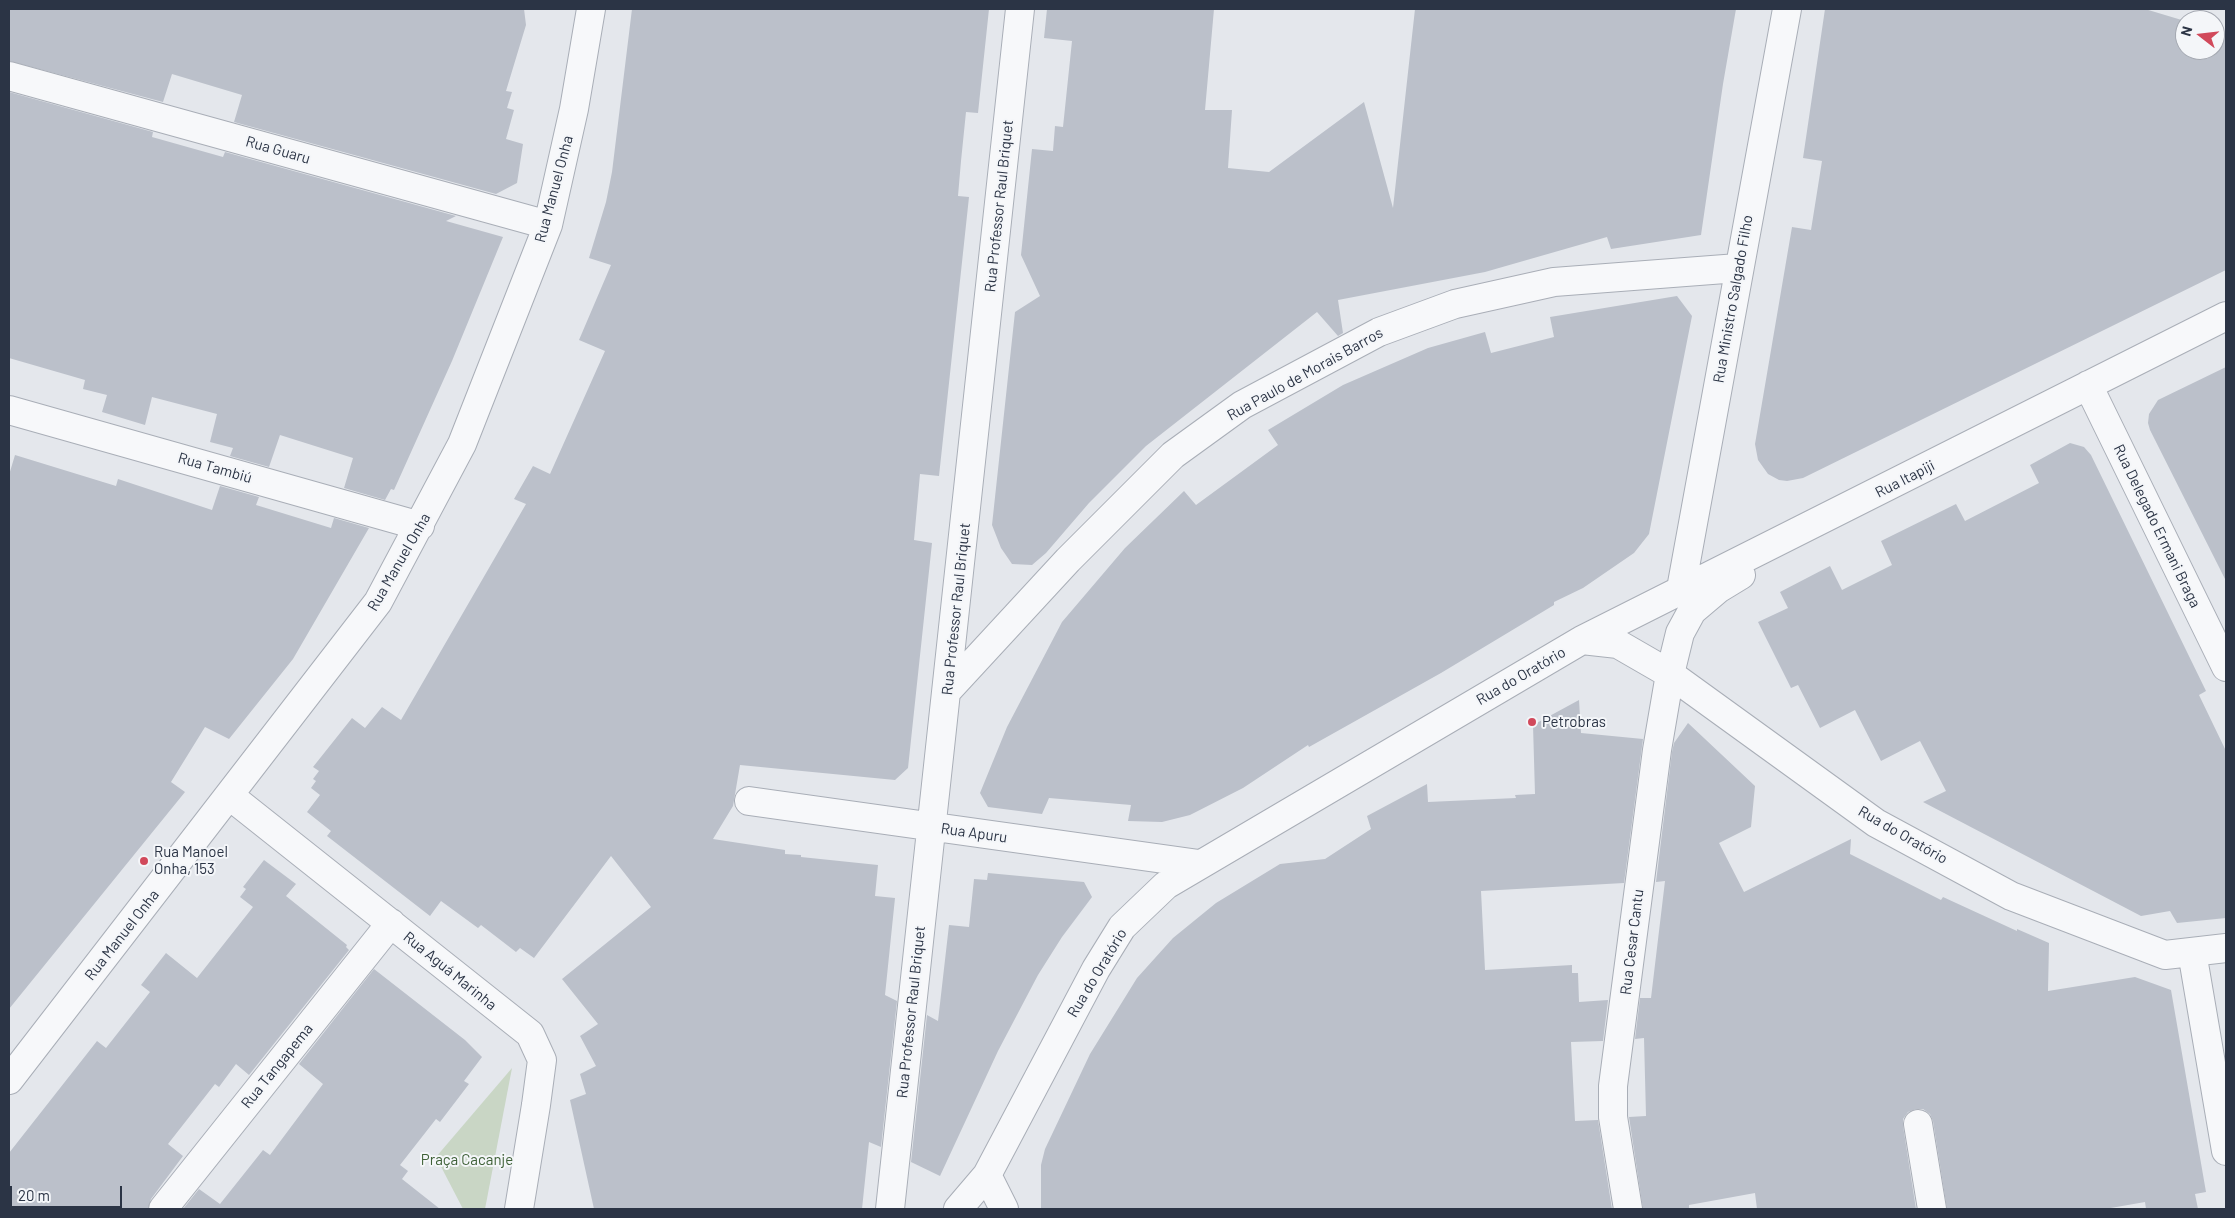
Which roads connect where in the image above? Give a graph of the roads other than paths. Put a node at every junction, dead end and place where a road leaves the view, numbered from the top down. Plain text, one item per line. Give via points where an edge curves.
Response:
1 (591, 9) edge
2 (1020, 9) edge
3 (1787, 9) edge
4 (9, 76) edge
5 (548, 225) junction
6 (1738, 268) junction
7 (2226, 316) edge
8 (2088, 385) junction
9 (9, 410) edge
10 (1839, 512) junction
11 (420, 526) junction
12 (1681, 589) junction
13 (1582, 640) junction
14 (2226, 667) edge
15 (1670, 674) junction
16 (947, 691) junction
17 (230, 796) junction
18 (749, 801) dead end
19 (932, 828) junction
20 (1199, 864) junction
21 (391, 924) junction
22 (2226, 948) edge
23 (2192, 952) junction
24 (9, 1080) edge
25 (1918, 1124) dead end
26 (2226, 1151) edge
27 (987, 1175) junction
28 (162, 1209) edge
29 (519, 1209) edge
30 (890, 1209) edge
31 (958, 1209) edge
32 (1004, 1209) edge
33 (1628, 1209) edge
34 (1932, 1209) edge

1 - 5 street, Rua Manuel Onha via 574,109
2 - 16 street, Rua Professor Raul Briquet
3 - 6 street, Rua Ministro Salgado Filho
4 - 5 street, Rua Guaru
5 - 11 street, Rua Manuel Onha via 462,444
6 - 12 street, Rua Ministro Salgado Filho
6 - 16 street, Rua Paulo de Morais Barros via 1554,282 1455,304 1379,332 1242,405 1173,455 1068,560
7 - 8 street, Rua Itapiji
8 - 10 street, Rua Itapiji
8 - 14 street, Rua Delegado Ermani Braga
9 - 11 street, Rua Tambiú
10 - 12 street, Rua Itapiji
10 - 15 street, Rua Cesar Cantu via 1718,589 1692,611 1680,633
11 - 17 street, Rua Manuel Onha via 378,602
12 - 13 street, Rua Itapiji
13 - 15 street, Rua do Oratório via 1618,644
13 - 20 street, Rua do Oratório
15 - 23 street, Rua do Oratório via 1876,823 2002,892 2165,955
15 - 33 street, Rua Cesar Cantu via 1655,760 1613,1086 1613,1118
16 - 19 street, Rua Professor Raul Briquet
17 - 21 street, Rua Aguá Marinha
17 - 24 street, Rua Manuel Onha
18 - 19 street, Rua Apuru
19 - 20 street, Rua Apuru
19 - 30 street, Rua Professor Raul Briquet
20 - 27 street, Rua do Oratório via 1166,885 1122,927 1096,968
21 - 28 street, Rua Tangapema
21 - 29 street, Rua Aguá Marinha via 530,1034 538,1051 542,1060
22 - 23 street, Rua do Oratório
23 - 26 street
25 - 34 street
27 - 31 street, Rua do Oratório
27 - 32 street

